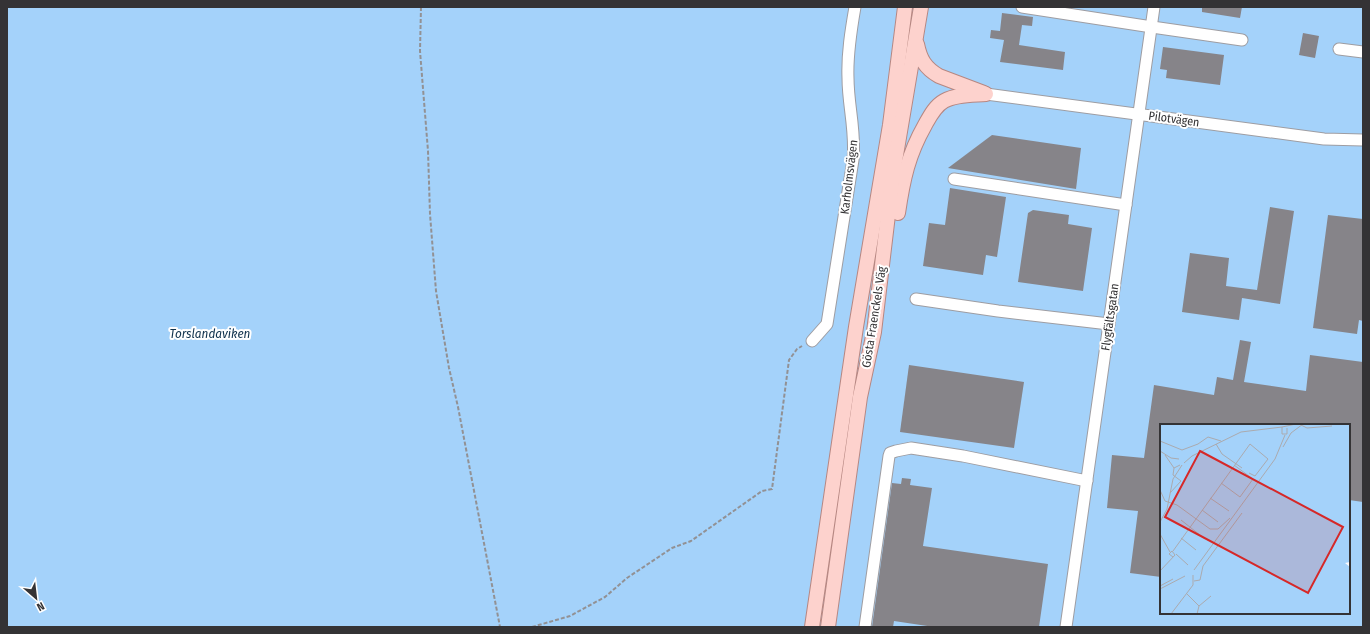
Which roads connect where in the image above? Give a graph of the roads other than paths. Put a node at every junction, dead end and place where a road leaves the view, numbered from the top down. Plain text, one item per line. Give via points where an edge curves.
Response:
1 (855, 7) edge
2 (905, 7) edge
3 (921, 7) edge
4 (1022, 7) edge
5 (1154, 7) edge
6 (1152, 27) junction
7 (916, 38) junction
8 (1242, 40) dead end
9 (1339, 49) dead end
10 (1363, 52) edge
11 (986, 94) junction
12 (1139, 115) junction
13 (1363, 140) edge
14 (954, 179) dead end
15 (1126, 205) junction
16 (884, 255) junction
17 (916, 299) dead end
18 (1109, 324) junction
19 (812, 341) road end
20 (1087, 481) junction
21 (812, 627) edge
22 (828, 627) edge
23 (865, 627) edge
24 (1066, 627) edge

1 - 19 street, Karholmsvägen via 847,64 854,139 853,160 827,324
2 - 21 main road, Gösta Fraenckels Väg via 890,125 856,327
3 - 7 main road, Gösta Fraenckels Väg
4 - 6 street
5 - 6 street, Flygfältsgatan
6 - 8 street
6 - 12 street, Flygfältsgatan
7 - 11 main road via 921,60 932,72
7 - 16 main road, Gösta Fraenckels Väg via 893,173
9 - 10 street
11 - 12 street, Pilotvägen
11 - 16 main road via 949,99 939,105 928,118 908,162 895,226
12 - 13 street, Pilotvägen via 1324,139
12 - 15 street, Flygfältsgatan
14 - 15 street
15 - 18 street, Flygfältsgatan
16 - 22 main road, Gösta Fraenckels Väg via 874,332 860,397
17 - 18 street
18 - 20 street, Flygfältsgatan
20 - 23 street via 911,448 890,453
20 - 24 street, Flygfältsgatan

